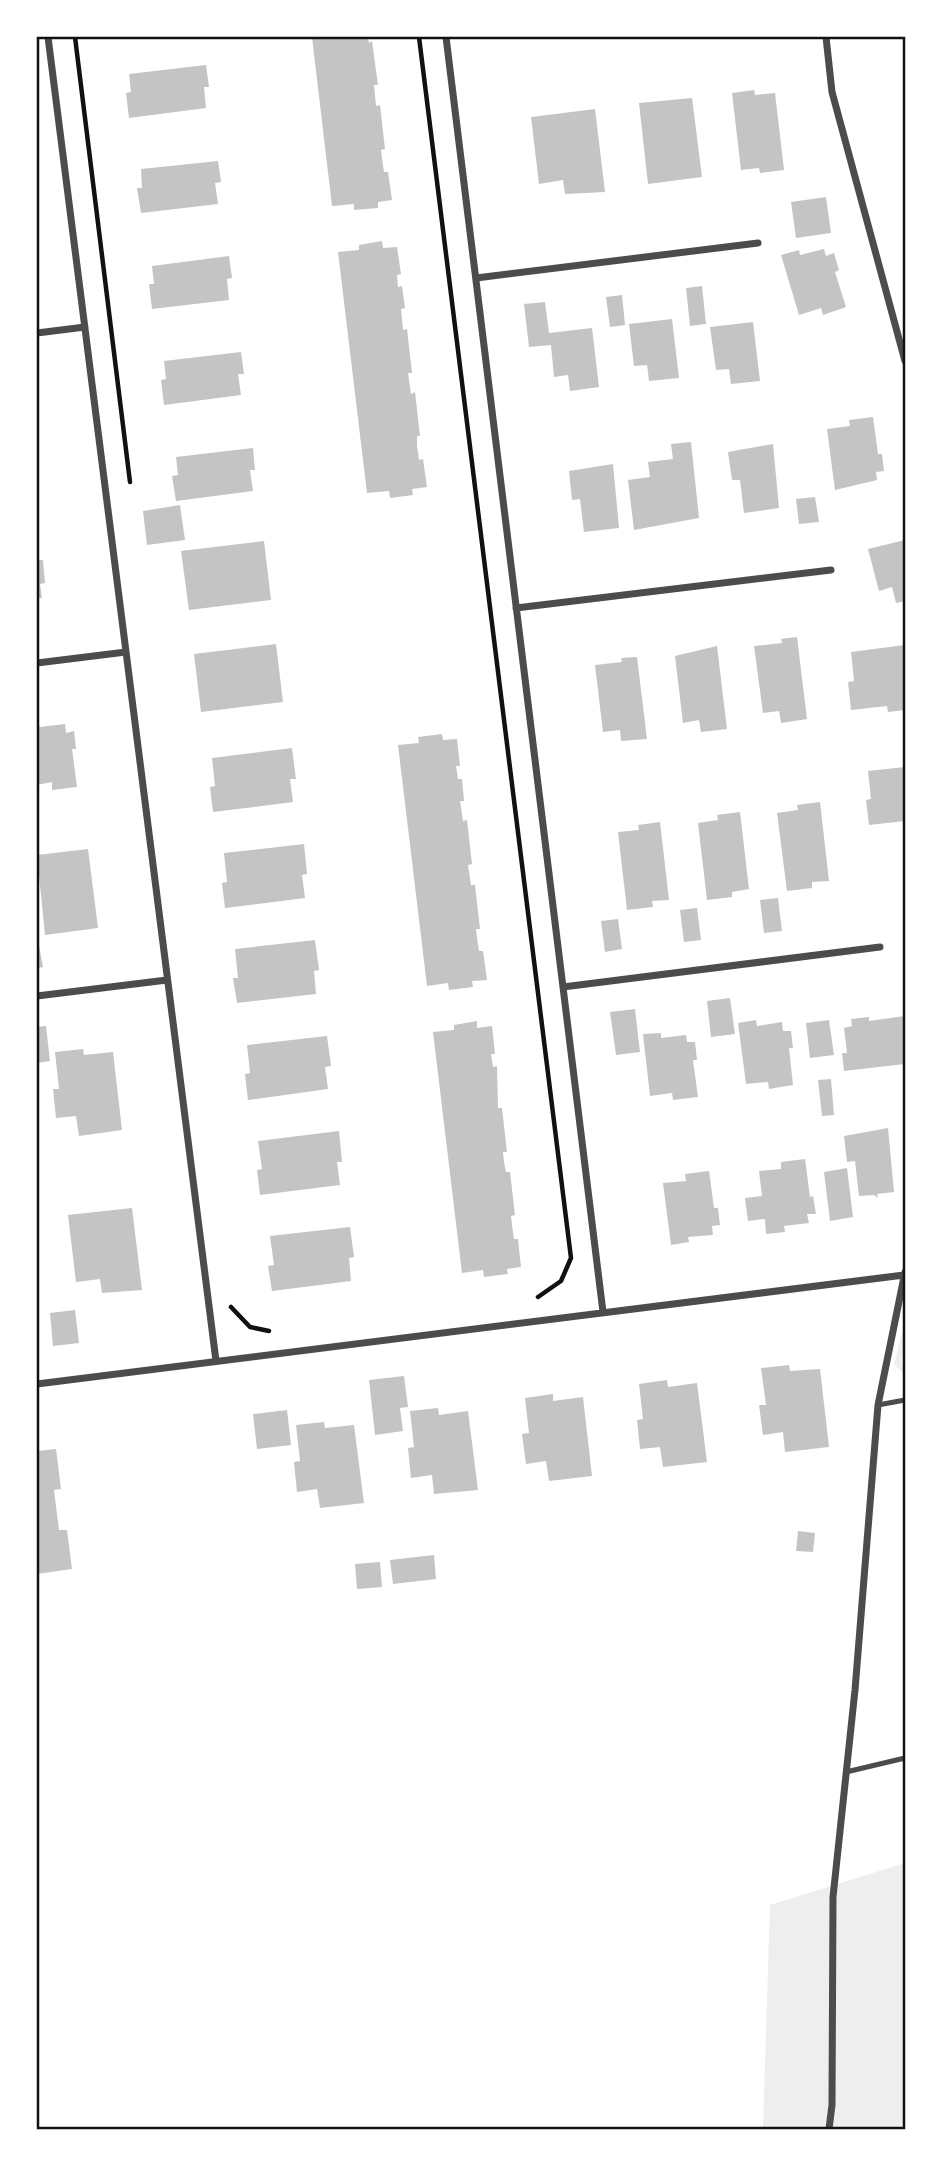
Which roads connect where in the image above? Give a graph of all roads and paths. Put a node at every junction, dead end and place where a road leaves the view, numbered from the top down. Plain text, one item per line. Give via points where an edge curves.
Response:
1 (48, 37) edge
2 (75, 37) edge
3 (419, 37) edge
4 (446, 37) edge
5 (826, 37) edge
6 (758, 243) dead end
7 (476, 278) junction
8 (85, 327) junction
9 (37, 333) edge
10 (905, 360) edge
11 (131, 492) dead end
12 (831, 570) dead end
13 (516, 608) junction
14 (126, 652) junction
15 (37, 663) edge
16 (880, 947) dead end
17 (167, 980) junction
18 (563, 988) junction
19 (37, 996) edge
20 (905, 1273) edge
21 (229, 1293) dead end
22 (526, 1299) dead end
23 (603, 1312) junction
24 (273, 1332) dead end
25 (216, 1361) junction
26 (37, 1384) edge
27 (905, 1400) edge
28 (878, 1405) junction
29 (905, 1758) edge
30 (846, 1772) junction
31 (829, 2129) edge

1 - 8 street
2 - 11 path
3 - 22 path via 571,1258 561,1281 540,1297
4 - 7 street
5 - 10 street via 832,92
6 - 7 street
7 - 13 street
8 - 9 street
8 - 14 street
12 - 13 street
13 - 18 street
14 - 15 street
14 - 17 street
16 - 18 street
17 - 19 street
17 - 25 street
18 - 23 street
20 - 23 street
20 - 28 street
21 - 24 path via 231,1307 250,1327
23 - 25 street
25 - 26 street
27 - 28 lane
28 - 30 street
29 - 30 lane
30 - 31 street via 833,1897

